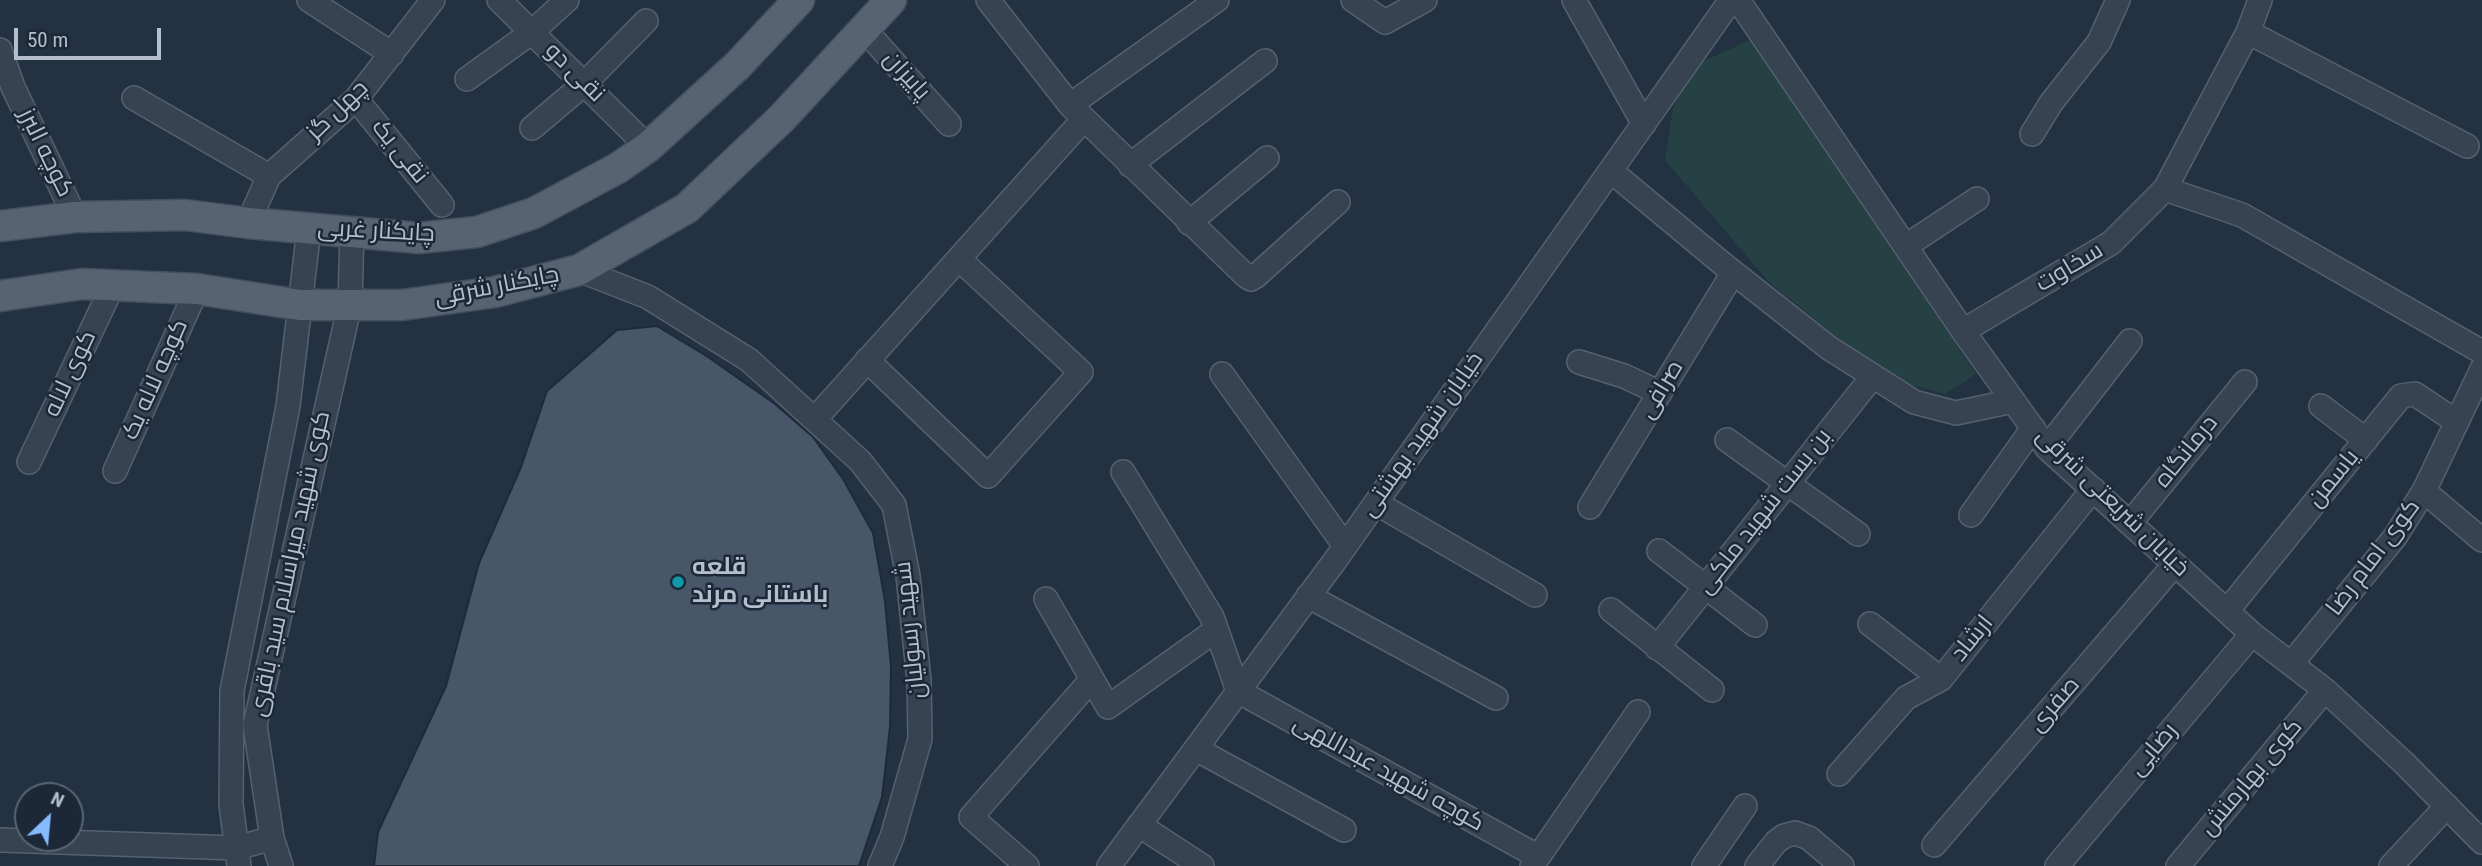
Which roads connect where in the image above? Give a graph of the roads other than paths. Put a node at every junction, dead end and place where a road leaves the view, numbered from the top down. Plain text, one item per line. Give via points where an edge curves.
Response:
1 (309, 0) edge
2 (433, 0) edge
3 (499, 0) edge
4 (566, 0) edge
5 (799, 0) edge
6 (891, 0) edge
7 (988, 0) edge
8 (1217, 0) edge
9 (1353, 0) edge
10 (1424, 0) edge
11 (1574, 0) edge
12 (1731, 0) edge
13 (1738, 0) edge
14 (2118, 0) edge
15 (2260, 0) edge
16 (646, 21) dead end
17 (864, 29) junction
18 (532, 32) junction
19 (2248, 32) junction
20 (0, 50) edge
21 (391, 54) junction
22 (1265, 61) dead end
23 (467, 79) dead end
24 (584, 84) junction
25 (134, 97) dead end
26 (356, 99) junction
27 (1077, 112) junction
28 (949, 124) dead end
29 (1644, 124) junction
30 (532, 128) dead end
31 (2032, 134) dead end
32 (2468, 146) dead end
33 (648, 147) junction
34 (1267, 158) dead end
35 (1130, 165) junction
36 (1611, 171) junction
37 (269, 176) junction
38 (2165, 189) junction
39 (1977, 199) dead end
40 (1338, 202) dead end
41 (442, 205) dead end
42 (75, 217) junction
43 (248, 223) junction
44 (1189, 223) junction
45 (0, 226) edge
46 (309, 229) junction
47 (352, 232) junction
48 (1906, 246) junction
49 (959, 259) junction
50 (579, 270) junction
51 (1734, 273) junction
52 (113, 285) junction
53 (197, 289) junction
54 (0, 296) edge
55 (350, 304) junction
56 (300, 305) junction
57 (1963, 331) junction
58 (2130, 341) dead end
59 (2482, 352) edge
60 (867, 360) junction
61 (1579, 362) dead end
62 (2482, 369) edge
63 (1222, 374) dead end
64 (1872, 376) junction
65 (2245, 382) dead end
66 (1660, 393) junction
67 (2013, 401) junction
68 (2321, 407) dead end
69 (815, 419) junction
70 (2456, 422) junction
71 (2033, 428) junction
72 (1727, 440) dead end
73 (2366, 440) junction
74 (2047, 448) junction
75 (29, 462) dead end
76 (115, 471) dead end
77 (1123, 472) dead end
78 (1787, 484) junction
79 (2093, 489) junction
80 (2424, 491) junction
81 (1376, 503) junction
82 (1590, 507) dead end
83 (1971, 515) dead end
84 (2130, 523) junction
85 (1858, 534) dead end
86 (2482, 540) edge
87 (1345, 546) junction
88 (1659, 551) dead end
89 (2175, 564) junction
90 (1706, 586) junction
91 (1535, 595) dead end
92 (1308, 596) junction
93 (1046, 599) dead end
94 (1611, 611) dead end
95 (2227, 611) junction
96 (1870, 624) dead end
97 (1755, 625) dead end
98 (1216, 629) junction
99 (2252, 634) junction
100 (1657, 648) junction
101 (2291, 664) junction
102 (1093, 679) junction
103 (1941, 679) junction
104 (1712, 690) dead end
105 (2325, 690) junction
106 (1238, 691) junction
107 (1496, 698) dead end
108 (1638, 712) dead end
109 (1196, 749) junction
110 (1839, 774) dead end
111 (1745, 806) dead end
112 (2447, 806) junction
113 (1139, 825) junction
114 (1344, 830) dead end
115 (272, 838) junction
116 (0, 840) edge
117 (2482, 842) edge
118 (1934, 845) dead end
119 (238, 857) edge
120 (1534, 861) edge
121 (281, 866) edge
122 (880, 866) edge
123 (1027, 866) edge
124 (1110, 866) edge
125 (1202, 866) edge
126 (1704, 866) edge
127 (1757, 866) edge
128 (1842, 866) edge
129 (2057, 866) edge
130 (2178, 866) edge
131 (2391, 866) edge

1 - 21 street
2 - 21 street, چهل گز
3 - 18 street, نقی دو
4 - 18 street
5 - 33 main road, چایکنار غربی via 737,66
6 - 17 main road, چایکنار شرقی
7 - 27 street
8 - 27 street
9 - 10 street via 1385,22
11 - 29 street
12 - 29 street, خیابان شهید بهشتی
13 - 48 street, خیابان شریعتی شرقی
14 - 31 street via 2099,42
15 - 19 street, سخاوت
16 - 24 street
17 - 28 street, پاییزان
17 - 50 main road, چایکنار شرقی via 782,118 687,208
18 - 23 street
18 - 24 street, نقی دو
19 - 32 street
19 - 38 street, سخاوت
20 - 42 street, کوچه البرز
21 - 26 street, چهل گز
22 - 35 street
24 - 30 street
24 - 33 street, نقی دو
25 - 37 street
26 - 37 street, چهل گز
26 - 41 street, نقی یک
27 - 35 street
27 - 49 street
29 - 36 street, خیابان شهید بهشتی
33 - 47 main road, چایکنار غربی via 534,214 477,232 419,238
34 - 44 street
35 - 44 street
36 - 51 street
36 - 81 street, خیابان شهید بهشتی
37 - 43 street, چهل گز
38 - 57 street, سخاوت via 2111,243
38 - 59 street via 2242,215
39 - 48 street
40 - 44 street via 1251,279
42 - 43 main road, چایکنار غربی via 184,215
42 - 45 main road, چایکنار غربی
43 - 46 main road, چایکنار غربی
46 - 47 main road, چایکنار غربی
46 - 56 street, کوی شهید میراسلام سید باقری
47 - 55 street, کوی شهید میراسلام سید باقری
48 - 57 street, خیابان شریعتی شرقی
49 - 60 street
49 - 60 street via 1081,372 988,476
50 - 55 main road, چایکنار شرقی via 495,292 402,305
50 - 69 street, شهید رسولیان via 648,297 749,360
51 - 64 street
51 - 66 street, صرافی
52 - 53 main road, چایکنار شرقی
52 - 54 main road, چایکنار شرقی via 82,284
52 - 75 street, کوی لاله
53 - 56 main road, چایکنار شرقی
53 - 76 street, کوچه لاله یک
55 - 56 main road, چایکنار شرقی
55 - 115 street, کوی شهید میراسلام سید باقری via 255,725
56 - 119 street, کوی شهید میراسلام سید باقری via 288,407 232,691 232,804
57 - 67 street, خیابان شریعتی شرقی
58 - 74 street
60 - 69 street
61 - 66 street
62 - 70 street, کوی امام رضا
63 - 87 street
64 - 67 street via 1914,402 1956,414
64 - 78 street, بن بست شهید ملکی
65 - 84 street, درمانگاه
66 - 82 street, صرافی
67 - 71 street, خیابان شریعتی شرقی
68 - 73 street
69 - 122 street, شهید رسولیان via 860,461 894,505 908,576 920,739
70 - 73 street, یاسمن via 2415,394 2402,396
70 - 80 street, کوی امام رضا
71 - 74 street, خیابان شریعتی شرقی
71 - 83 street
72 - 78 street
73 - 95 street, یاسمن
74 - 79 street, خیابان شریعتی شرقی
77 - 98 street
78 - 85 street
78 - 90 street, بن بست شهید ملکی
79 - 84 street, خیابان شریعتی شرقی
79 - 103 street, ارشاد
80 - 86 street
80 - 101 street, کوی امام رضا via 2395,537
81 - 87 street, خیابان شهید بهشتی
81 - 91 street
84 - 89 street, خیابان شریعتی شرقی
87 - 92 street, خیابان شهید بهشتی
88 - 90 street
89 - 95 street, خیابان شریعتی شرقی
89 - 118 street, صفری
90 - 97 street
90 - 100 street, بن بست شهید ملکی
92 - 106 street, خیابان شهید بهشتی
92 - 107 street
93 - 102 street
94 - 100 street
95 - 99 street, خیابان شریعتی شرقی
96 - 103 street
98 - 102 street via 1108,707
98 - 106 street
99 - 101 street, خیابان شریعتی شرقی
99 - 129 street, رضایی
100 - 104 street
101 - 105 street, خیابان شریعتی شرقی
102 - 123 street via 971,817
103 - 110 street, ارشاد via 1906,698
105 - 112 street, خیابان شریعتی شرقی
105 - 130 street, کوی بهارمنش
106 - 109 street, خیابان شهید بهشتی
106 - 120 street, کوچه شهید عبداللهی
108 - 120 street
109 - 113 street, خیابان شهید بهشتی
109 - 114 street
111 - 126 street
112 - 117 street, خیابان شریعتی شرقی
112 - 131 street
113 - 124 street, خیابان شهید بهشتی
113 - 125 street
115 - 119 street
115 - 121 street, کوی شهید میراسلام سید باقری
116 - 119 street
127 - 128 street via 1776,842 1795,833 1809,838

